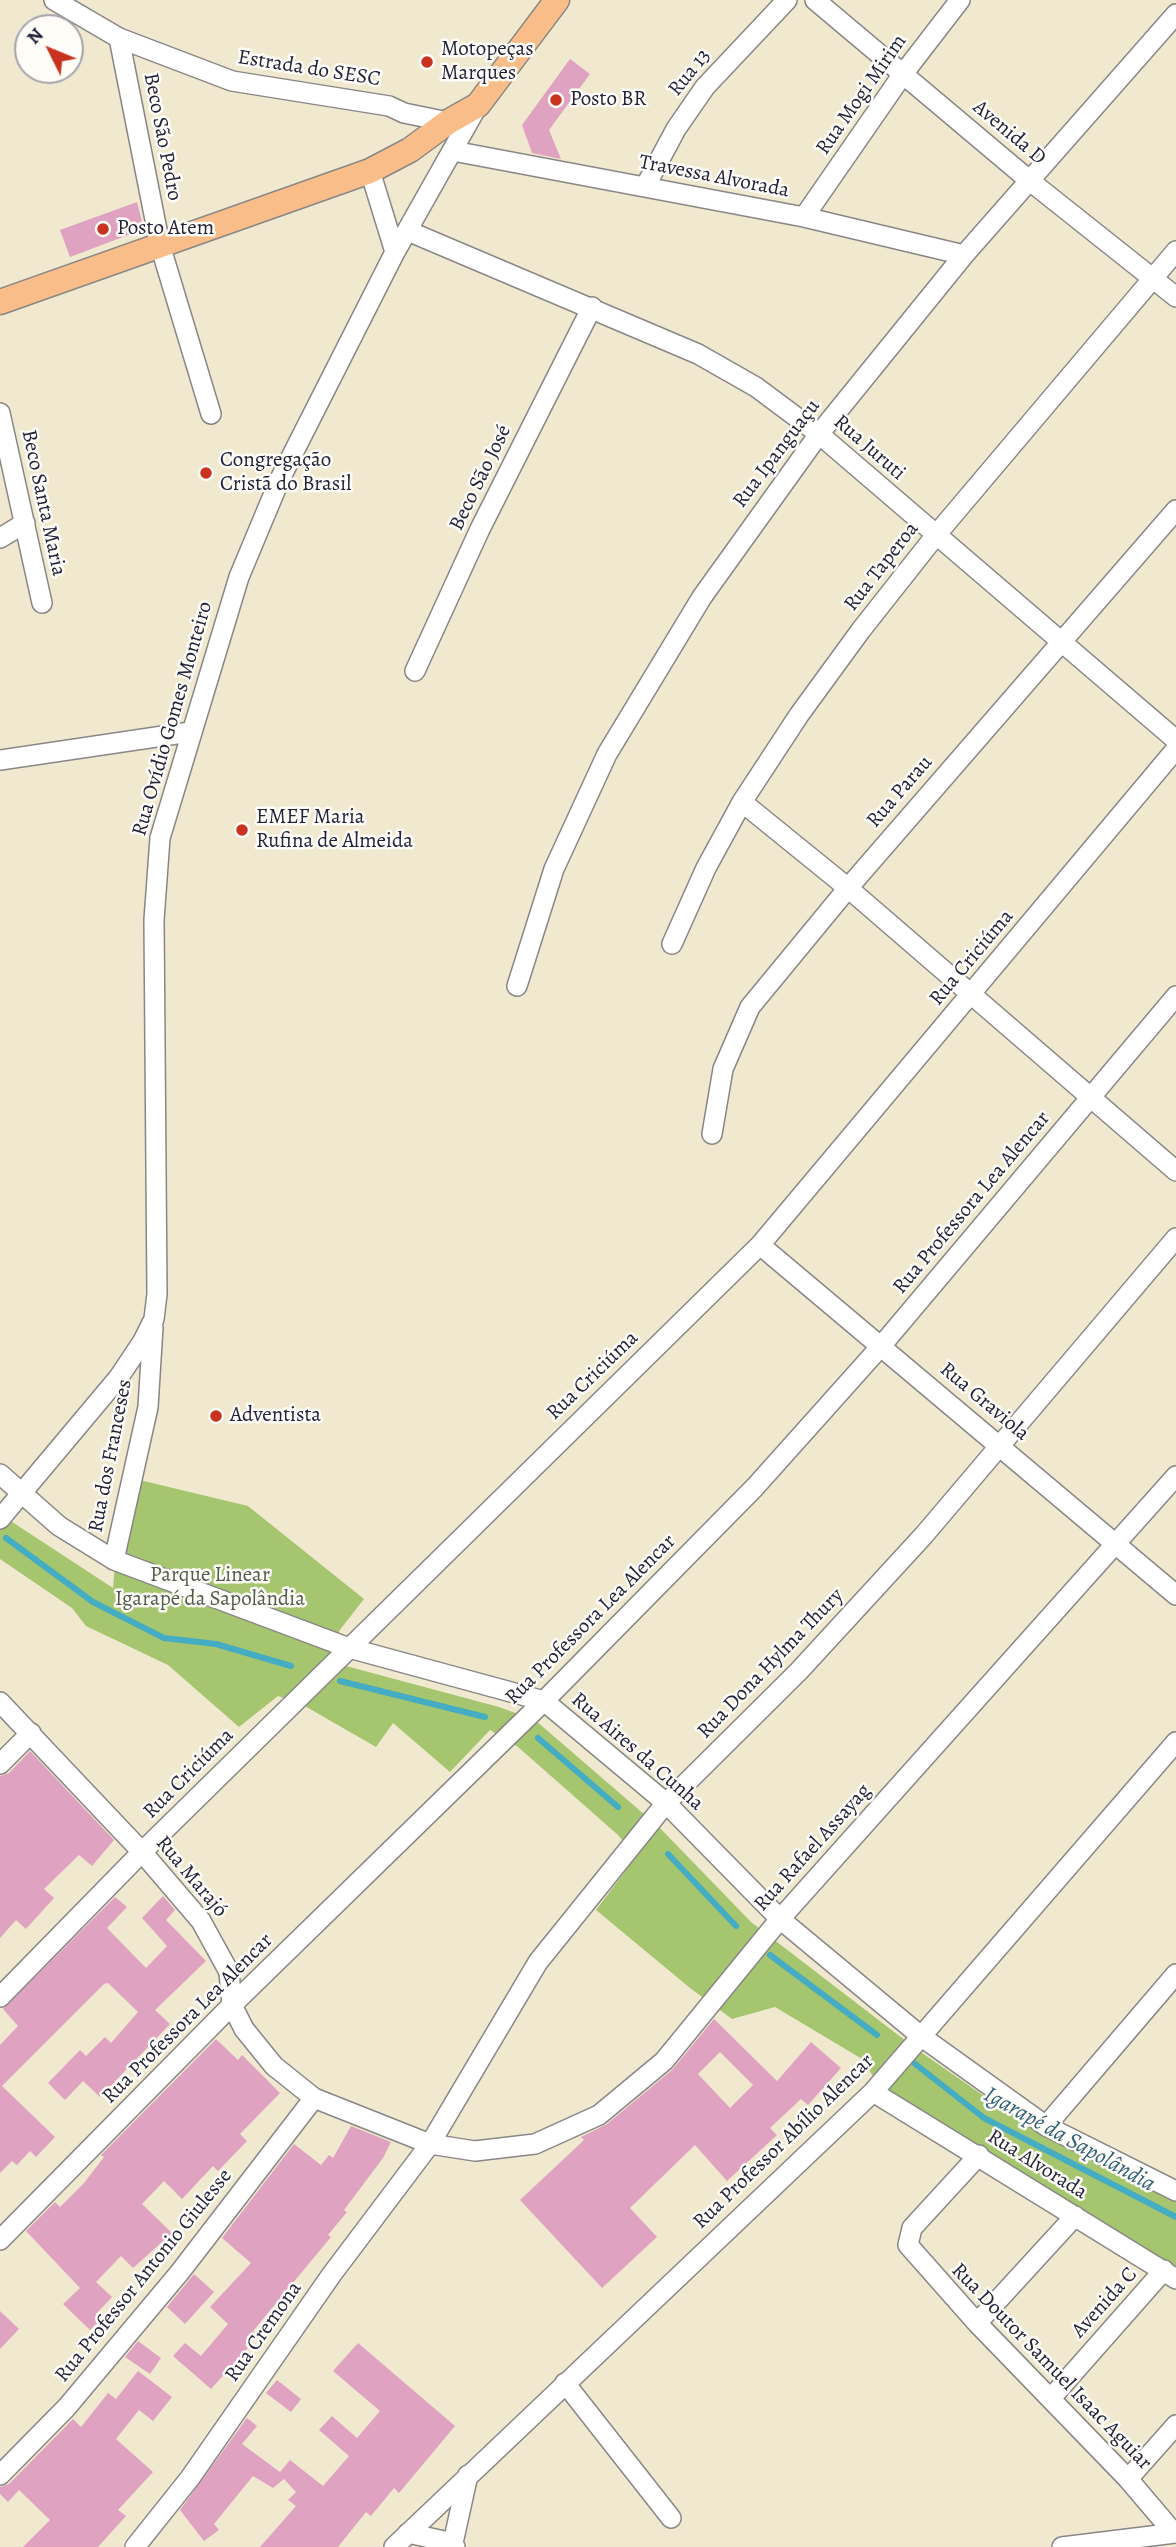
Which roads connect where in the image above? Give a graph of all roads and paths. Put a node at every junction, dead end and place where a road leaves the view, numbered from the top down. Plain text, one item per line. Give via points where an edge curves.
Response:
1 (54, 0) edge
2 (557, 0) edge
3 (787, 0) edge
4 (815, 0) edge
5 (960, 0) edge
6 (1176, 14) edge
7 (120, 38) junction
8 (903, 74) junction
9 (478, 105) junction
10 (404, 113) junction
11 (448, 122) junction
12 (410, 150) junction
13 (453, 151) junction
14 (370, 171) junction
15 (1030, 181) junction
16 (645, 187) junction
17 (804, 217) junction
18 (408, 231) junction
19 (160, 245) junction
20 (1176, 251) edge
21 (395, 252) junction
22 (964, 255) junction
23 (1153, 278) junction
24 (1176, 297) edge
25 (0, 302) edge
26 (592, 307) junction
27 (0, 413) edge
28 (211, 414) dead end
29 (819, 434) junction
30 (1176, 510) edge
31 (25, 523) junction
32 (936, 536) junction
33 (0, 538) edge
34 (42, 603) dead end
35 (1060, 640) junction
36 (415, 671) dead end
37 (190, 732) junction
38 (1176, 740) edge
39 (1176, 749) edge
40 (0, 760) edge
41 (742, 802) junction
42 (848, 887) junction
43 (672, 944) dead end
44 (517, 986) dead end
45 (972, 993) junction
46 (1176, 996) edge
47 (1090, 1098) junction
48 (712, 1133) dead end
49 (1176, 1171) edge
50 (1176, 1238) edge
51 (760, 1245) junction
52 (154, 1319) junction
53 (882, 1345) junction
54 (999, 1444) junction
55 (0, 1474) edge
56 (1176, 1476) edge
57 (22, 1494) junction
58 (0, 1520) edge
59 (1115, 1545) junction
60 (114, 1560) junction
61 (1176, 1595) edge
62 (349, 1648) junction
63 (544, 1701) junction
64 (0, 1702) edge
65 (32, 1733) junction
66 (1176, 1742) edge
67 (0, 1764) edge
68 (666, 1803) junction
69 (142, 1852) junction
70 (779, 1919) junction
71 (1176, 1974) edge
72 (0, 1997) edge
73 (232, 2005) junction
74 (922, 2037) junction
75 (873, 2092) junction
76 (314, 2098) junction
77 (1046, 2126) junction
78 (430, 2144) junction
79 (979, 2155) junction
80 (1176, 2191) edge
81 (1075, 2216) junction
82 (0, 2240) edge
83 (1170, 2274) edge
84 (977, 2322) junction
85 (565, 2383) junction
86 (1052, 2397) junction
87 (1176, 2425) edge
88 (468, 2474) junction
89 (0, 2475) edge
90 (1128, 2479) junction
91 (671, 2518) dead end
92 (1175, 2533) edge
93 (401, 2540) edge
94 (454, 2545) edge
95 (135, 2547) edge
96 (1065, 2547) edge

1 - 7 street, Estrada do SESC
2 - 9 main road
3 - 16 street, Rua 13 via 705,87
4 - 8 street, Avenida D
5 - 8 street, Rua Mogi Mirim
6 - 15 street, Rua Ipanguaçu
7 - 10 street, Estrada do SESC via 232,81 389,106
7 - 19 street, Beco São Pedro
8 - 15 street, Avenida D
8 - 17 street, Rua Mogi Mirim
9 - 11 main road
9 - 13 street, Rua Ovídio Gomes Monteiro
10 - 11 street, Estrada do SESC
10 - 12 street
11 - 12 main road
12 - 14 main road
13 - 16 street, Travessa Alvorada
13 - 18 street, Rua Ovídio Gomes Monteiro
14 - 19 main road
14 - 21 street
15 - 22 street, Rua Ipanguaçu
15 - 23 street, Avenida D
16 - 17 street, Travessa Alvorada
17 - 22 street, Travessa Alvorada
18 - 21 street, Rua Ovídio Gomes Monteiro
18 - 26 street, Rua Juruti
19 - 25 main road
19 - 28 street, Beco São Pedro
20 - 23 street, Rua Taperoa
21 - 37 street, Rua Ovídio Gomes Monteiro via 280,479 239,577
22 - 29 street, Rua Ipanguaçu
23 - 24 street, Avenida D
23 - 32 street, Rua Taperoa
26 - 29 street, Rua Juruti via 698,354 756,387
26 - 36 street, Beco São José via 480,529
27 - 31 street, Beco Santa Maria
29 - 32 street, Rua Juruti
29 - 44 street, Rua Ipanguaçu via 702,597 607,754 554,869
30 - 35 street, Rua Parau
31 - 33 street
31 - 34 street, Beco Santa Maria
32 - 35 street, Rua Juruti
32 - 41 street, Rua Taperoa via 807,704
35 - 38 street, Rua Juruti
35 - 42 street, Rua Parau
37 - 40 street
37 - 52 street, Rua Ovídio Gomes Monteiro via 160,838 154,920
39 - 45 street, Rua Criciúma
41 - 42 street
41 - 43 street, Rua Taperoa
42 - 45 street
42 - 48 street, Rua Parau via 750,1007 723,1069
45 - 47 street
45 - 51 street, Rua Criciúma
46 - 47 street, Rua Professora Lea Alencar
47 - 49 street
47 - 53 street, Rua Professora Lea Alencar
50 - 54 street, Rua Dona Hylma Thury
51 - 53 street, Rua Graviola
51 - 62 street, Rua Criciúma
52 - 57 street, Rua Ovídio Gomes Monteiro via 119,1377
52 - 60 street, Rua dos Franceses via 148,1407
53 - 54 street, Rua Graviola
53 - 63 street, Rua Professora Lea Alencar via 755,1487
54 - 59 street, Rua Graviola
54 - 68 street, Rua Dona Hylma Thury via 924,1535 799,1671
55 - 57 street, Rua Aires da Cunha
56 - 59 street, Rua Rafael Assayag
57 - 58 street, Rua Ovídio Gomes Monteiro
57 - 60 street, Rua Aires da Cunha via 59,1526
59 - 61 street, Rua Graviola
59 - 70 street, Rua Rafael Assayag
60 - 62 street, Rua Aires da Cunha
62 - 63 street, Rua Aires da Cunha
62 - 69 street, Rua Criciúma
63 - 68 street, Rua Aires da Cunha
63 - 73 street, Rua Professora Lea Alencar
64 - 65 street, Rua Marajó
65 - 67 street
65 - 69 street, Rua Marajó
66 - 74 street, Rua Professor Abílio Alencar
68 - 70 street, Rua Aires da Cunha
68 - 78 street, Rua Dona Hylma Thury via 538,1962
69 - 72 street, Rua Criciúma
69 - 73 street, Rua Marajó via 215,1943 229,1972
70 - 74 street, Rua Aires da Cunha
70 - 78 street, Rua Rafael Assayag via 664,2061 599,2115 535,2144 475,2151
71 - 77 street
73 - 76 street, Rua Marajó via 244,2029 274,2067
73 - 82 street, Rua Professora Lea Alencar
74 - 75 street, Rua Professor Abílio Alencar
74 - 77 street, Rua Aires da Cunha
75 - 79 street, Rua Alvorada
75 - 85 street, Rua Professor Abílio Alencar
76 - 78 street, Rua Marajó
76 - 89 street, Rua Professor Antonio Giulesse via 180,2272 66,2407
77 - 80 street, Rua Aires da Cunha
78 - 95 street, Rua Cremona via 332,2274 190,2478
79 - 81 street, Rua Alvorada
79 - 84 street, Rua Doutor Samuel Isaac Aguiar via 912,2228 908,2245
81 - 83 street, Rua Alvorada
81 - 84 street
83 - 86 street, Avenida C
84 - 86 street, Rua Doutor Samuel Isaac Aguiar
85 - 88 street, Rua Professor Abílio Alencar
85 - 91 street
86 - 90 street, Rua Doutor Samuel Isaac Aguiar
87 - 90 street
88 - 93 street, Rua Professor Abílio Alencar
88 - 94 street
90 - 92 street, Rua Doutor Samuel Isaac Aguiar
92 - 96 street
93 - 94 street

